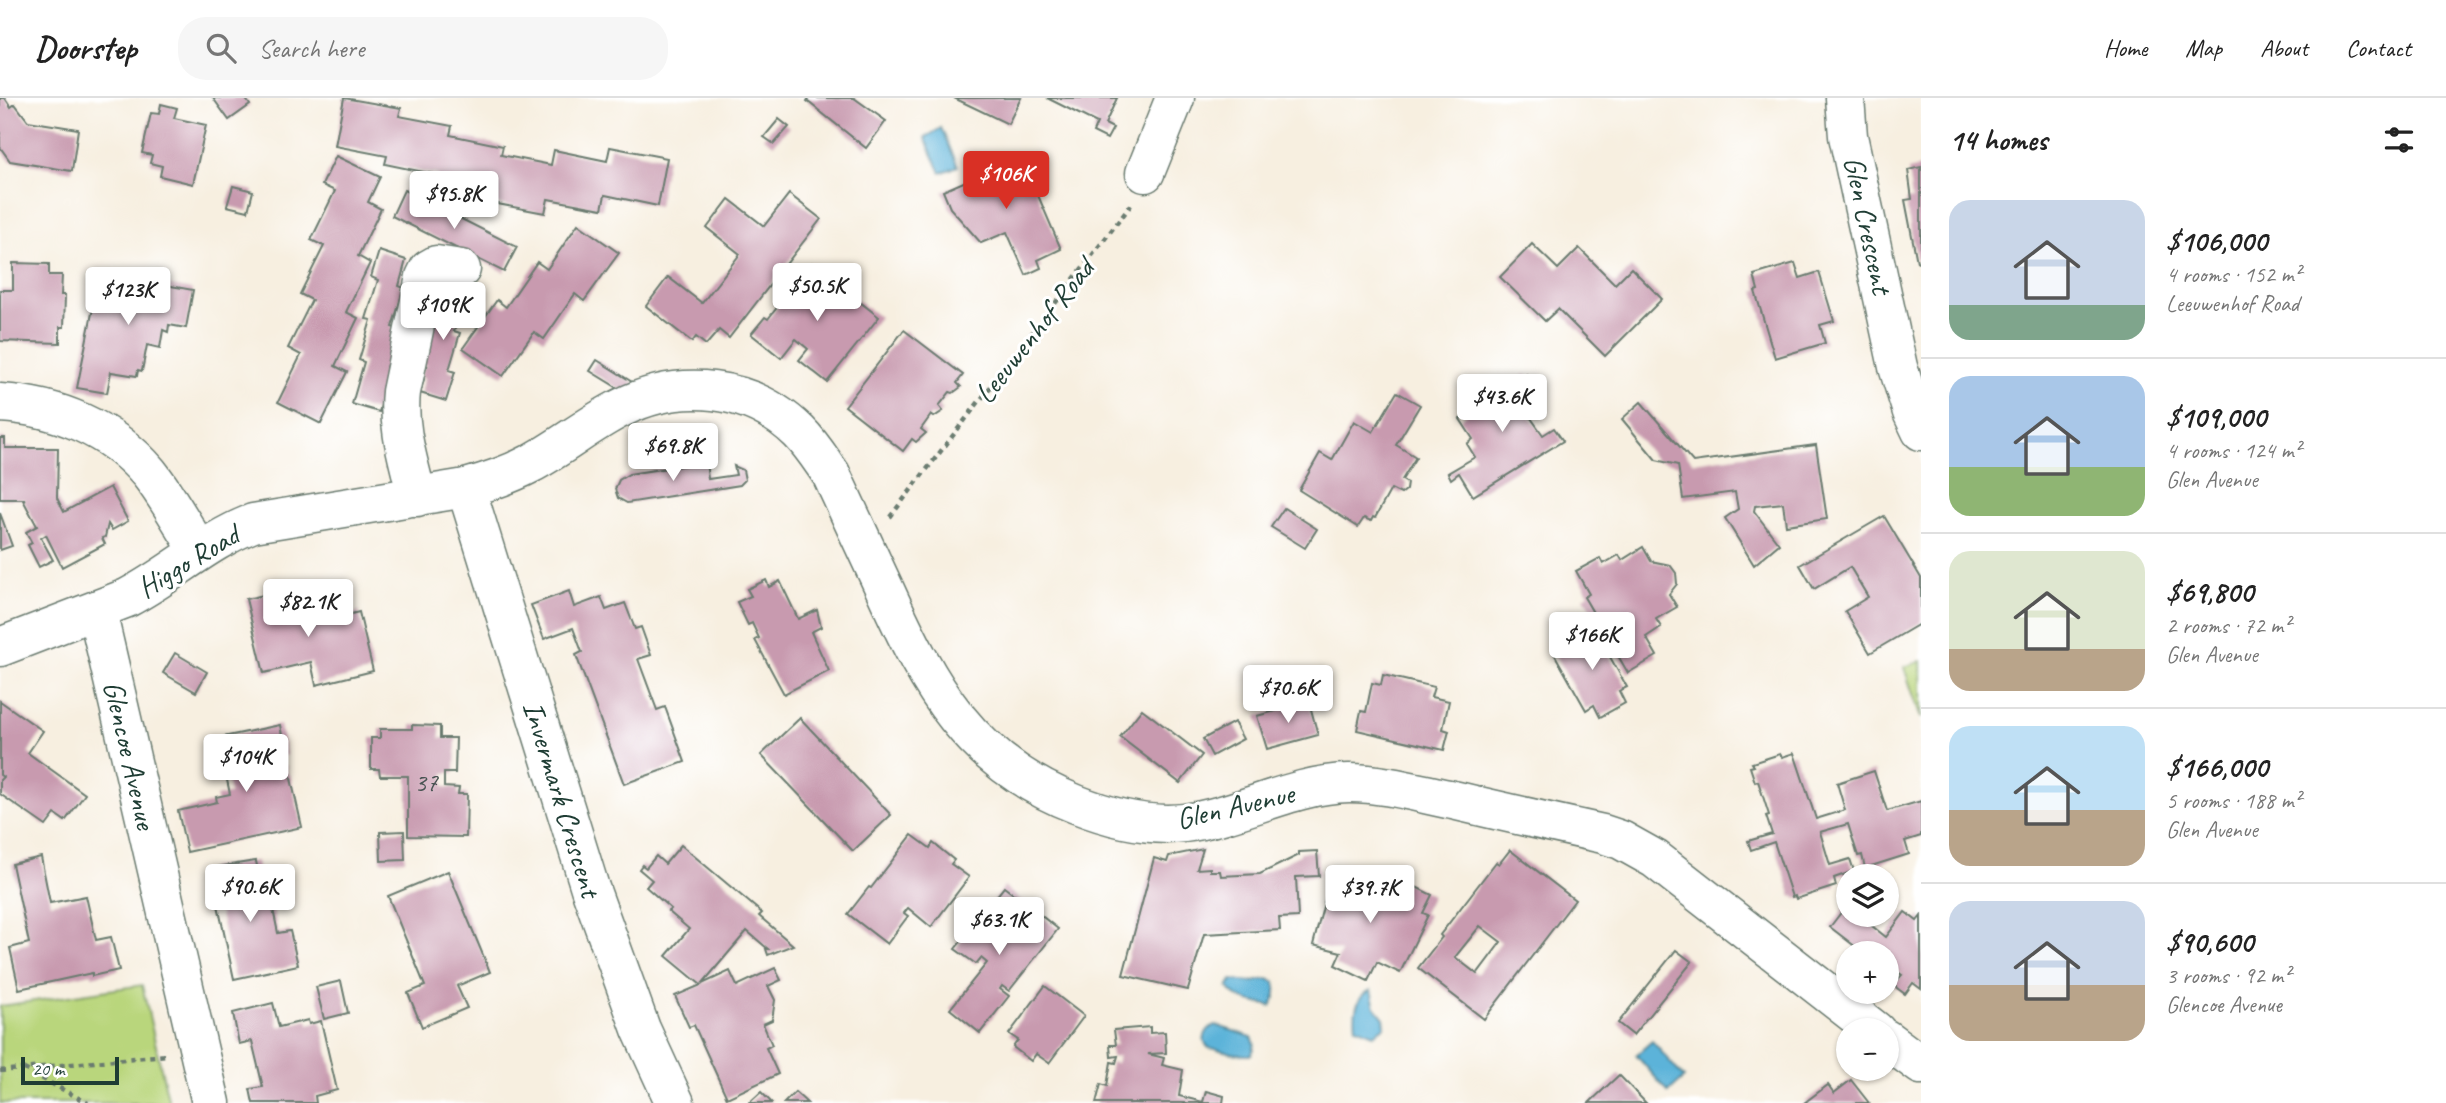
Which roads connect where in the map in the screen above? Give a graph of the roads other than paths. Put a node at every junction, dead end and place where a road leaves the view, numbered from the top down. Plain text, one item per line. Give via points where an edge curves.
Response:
1 (1175, 98) edge
2 (1845, 98) edge
3 (1145, 173) road end
4 (461, 269) dead end
5 (0, 403) edge
6 (1921, 431) edge
7 (466, 488) junction
8 (418, 496) junction
9 (199, 551) junction
10 (97, 611) junction
11 (0, 646) edge
12 (1859, 1018) edge
13 (1899, 1049) edge
14 (1921, 1066) edge
15 (211, 1103) edge
16 (675, 1103) edge

1 - 3 street
2 - 6 street, Glen Crescent via 1848,136 1898,367
4 - 8 street via 436,265 425,277 401,392 401,430
5 - 9 street via 67,415 124,449 148,472
7 - 8 street, Higgo Road
7 - 12 street, Glen Avenue via 532,463 596,422 645,398 697,389 747,398 798,432 831,474 931,684 955,718 1018,775 1102,815 1142,822 1182,823 1320,786 1369,783 1621,839 1656,859
7 - 16 street, Invermark Crescent via 593,899 641,1029
8 - 9 street, Higgo Road via 253,523
9 - 10 street, Higgo Road via 144,589
10 - 11 street, Higgo Road
10 - 15 street, Glencoe Avenue
13 - 14 street

